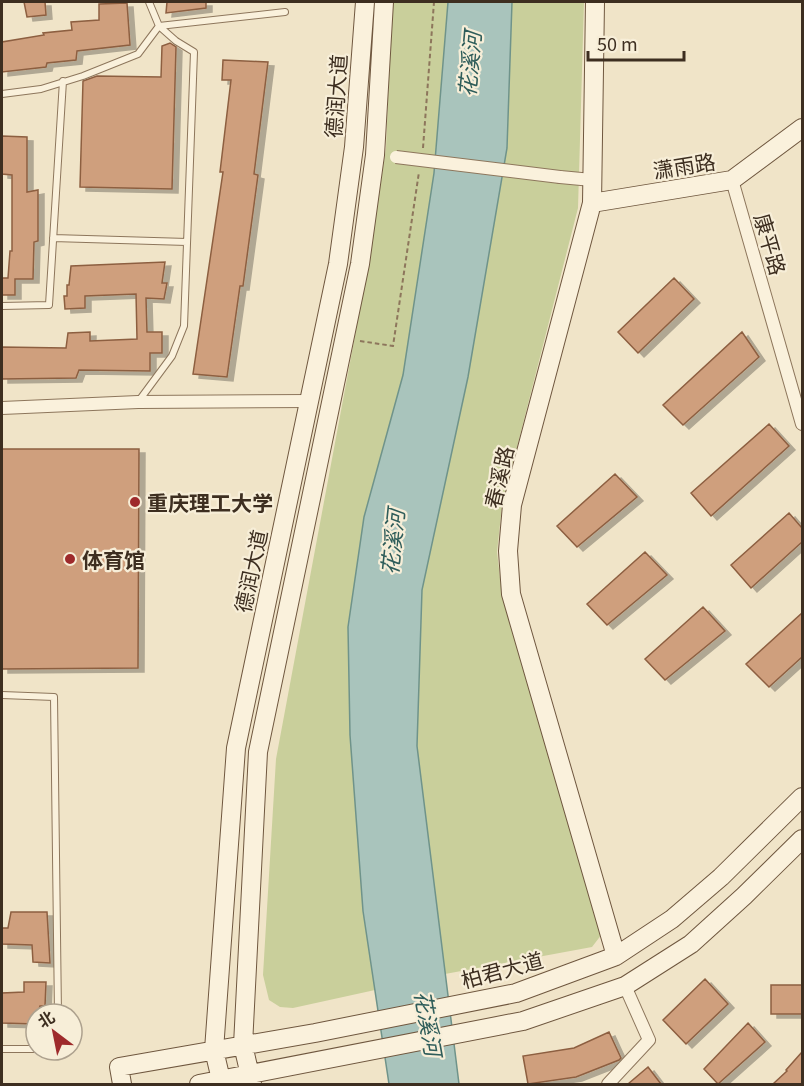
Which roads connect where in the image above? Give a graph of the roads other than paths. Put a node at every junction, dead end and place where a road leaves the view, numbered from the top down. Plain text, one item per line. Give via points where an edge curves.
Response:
1 (149, 2) edge
2 (365, 2) edge
3 (384, 2) edge
4 (596, 2) edge
5 (285, 12) dead end
6 (159, 26) junction
7 (63, 81) junction
8 (2, 94) edge
9 (802, 128) edge
10 (375, 155) junction
11 (592, 180) junction
12 (732, 180) junction
13 (592, 203) junction
14 (53, 238) junction
15 (187, 242) junction
16 (2, 306) edge
17 (309, 401) junction
18 (138, 402) junction
19 (2, 408) edge
20 (802, 424) edge
21 (2, 695) edge
22 (802, 797) edge
23 (802, 838) edge
24 (616, 956) junction
25 (625, 986) junction
26 (58, 1002) edge
27 (243, 1046) junction
28 (2, 1049) edge
29 (24, 1049) edge
30 (214, 1050) junction
31 (120, 1076) edge
32 (251, 1080) edge
33 (222, 1082) edge
34 (199, 1084) edge
35 (608, 1084) edge

1 - 6 lane
2 - 17 main road, 德润大道 via 353,159 338,264
3 - 10 main road, 德润大道
4 - 11 main road, 春溪路
5 - 6 lane
6 - 7 lane via 138,54
6 - 15 lane via 194,52
7 - 8 lane via 41,89
7 - 14 lane
9 - 12 main road, 潇雨路
10 - 11 street, bridge
10 - 27 main road, 德润大道 via 360,264 258,752
11 - 13 main road, 春溪路
12 - 13 main road, 潇雨路
12 - 20 street, 康平路
13 - 24 main road, 春溪路 via 512,505 508,551 511,594
14 - 15 lane
14 - 16 lane via 49,305
15 - 18 lane via 184,326 172,356
17 - 18 street
17 - 30 main road, 德润大道 via 236,748
18 - 19 street
21 - 26 lane via 54,697
22 - 24 main road, 柏君大道 via 721,878 672,919
23 - 25 main road via 691,944
24 - 27 main road, 柏君大道 via 516,993
25 - 32 main road via 523,1021 322,1061
25 - 35 street via 649,1040
27 - 30 main road, 柏君大道
27 - 32 main road, 德润大道
28 - 29 lane
30 - 31 main road, 柏君大道
30 - 33 main road, 德润大道
32 - 33 main road
33 - 34 main road

